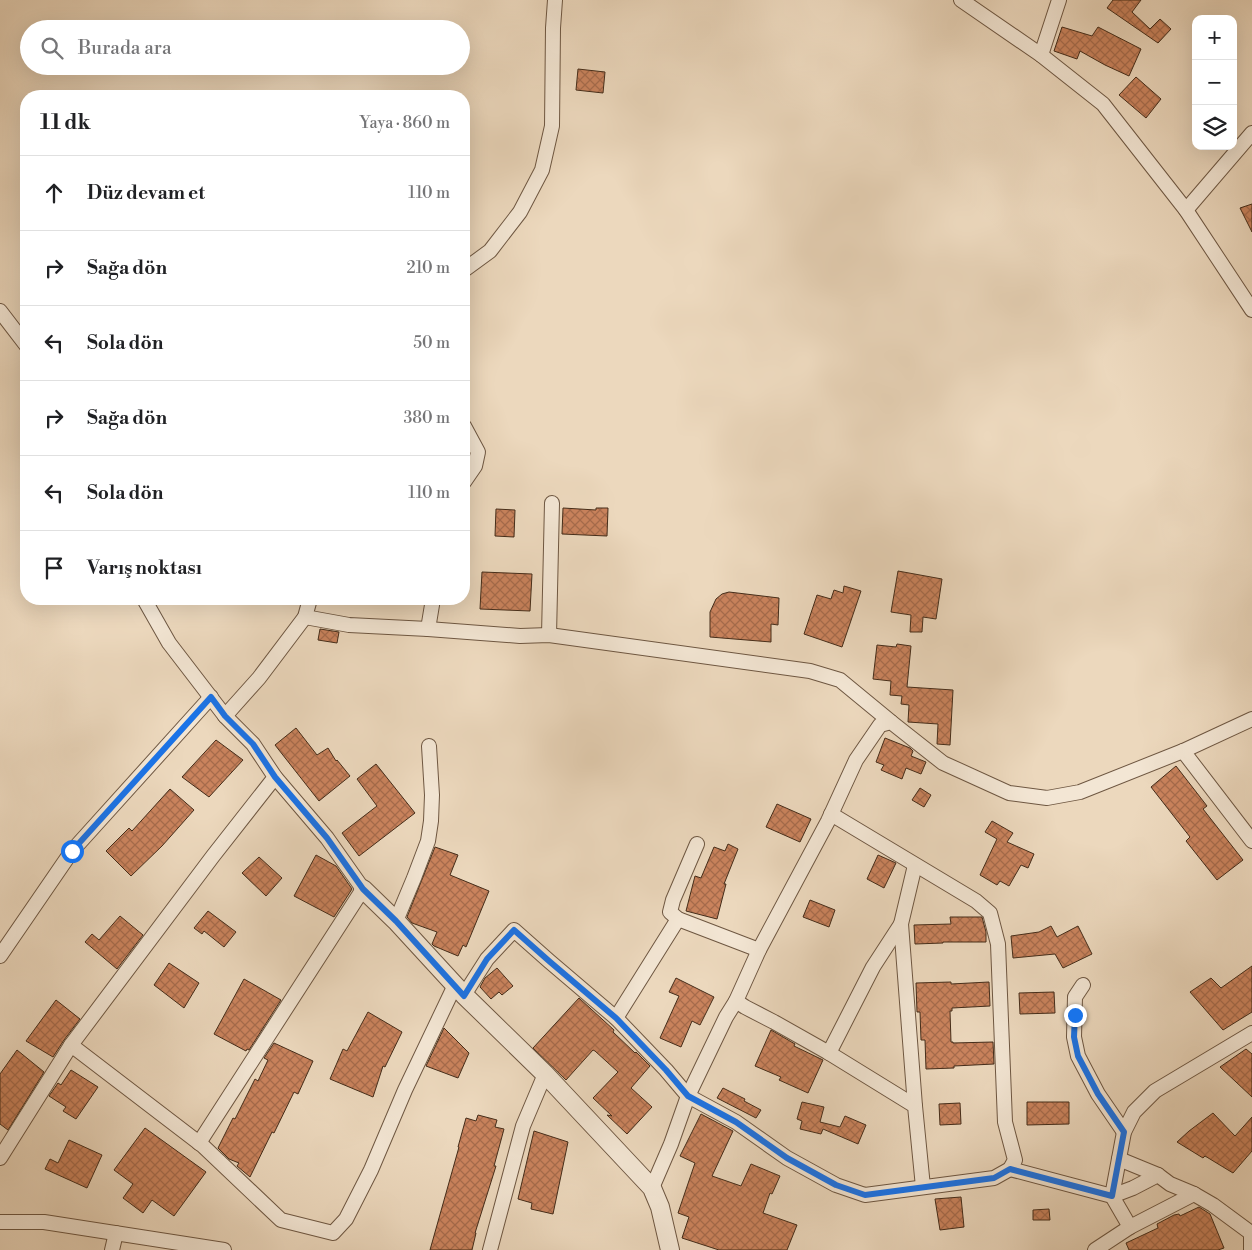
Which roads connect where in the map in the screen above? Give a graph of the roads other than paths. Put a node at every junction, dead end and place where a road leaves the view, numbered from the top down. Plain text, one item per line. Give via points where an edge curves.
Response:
1 (555, 0) edge
2 (960, 0) edge
3 (1059, 0) edge
4 (1041, 55) junction
5 (1252, 134) edge
6 (1186, 210) junction
7 (470, 266) edge
8 (1252, 310) edge
9 (0, 311) edge
10 (20, 337) edge
11 (470, 437) edge
12 (470, 472) edge
13 (552, 503) dead end
14 (147, 605) edge
15 (308, 605) edge
16 (432, 605) edge
17 (305, 617) junction
18 (428, 629) junction
19 (549, 635) junction
20 (211, 697) junction
21 (225, 716) junction
22 (1252, 719) edge
23 (891, 722) junction
24 (429, 746) dead end
25 (1183, 751) junction
26 (275, 777) junction
27 (831, 814) junction
28 (1252, 841) edge
29 (696, 844) dead end
30 (915, 865) junction
31 (363, 889) junction
32 (678, 919) junction
33 (396, 921) junction
34 (901, 924) junction
35 (759, 950) junction
36 (0, 956) edge
37 (1083, 985) dead end
38 (460, 990) junction
39 (736, 1001) junction
40 (616, 1018) junction
41 (1252, 1033) edge
42 (71, 1045) junction
43 (829, 1053) junction
44 (545, 1074) junction
45 (688, 1096) junction
46 (915, 1106) junction
47 (1124, 1132) junction
48 (198, 1143) junction
49 (0, 1158) edge
50 (1119, 1159) junction
51 (1010, 1169) junction
52 (1158, 1175) junction
53 (923, 1187) junction
54 (652, 1188) junction
55 (1194, 1194) junction
56 (1112, 1196) junction
57 (0, 1222) edge
58 (1130, 1227) junction
59 (116, 1233) junction
60 (1252, 1233) edge
61 (112, 1250) edge
62 (224, 1250) edge
63 (490, 1250) edge
64 (670, 1250) edge
65 (1094, 1250) edge
66 (1251, 1250) edge

1 - 7 street via 552,126 542,170 520,212 490,251
2 - 4 street
3 - 4 street
4 - 6 street via 1102,104
5 - 6 street
6 - 8 street
9 - 10 street
11 - 12 street via 478,452
13 - 19 street
14 - 20 street via 169,643
15 - 17 street
16 - 18 street
17 - 18 street via 349,626
17 - 21 street via 259,678
18 - 19 street
19 - 23 street via 810,671 840,680
20 - 21 street
20 - 36 street via 72,851
21 - 26 street via 253,744
22 - 25 street
23 - 25 street via 943,763 1009,793 1047,798 1080,792
23 - 27 street via 880,726 856,760
24 - 33 street via 432,795 428,841
25 - 28 street
26 - 31 street via 327,838
26 - 42 street
27 - 30 street
27 - 35 street
29 - 32 street via 672,900 670,912
30 - 34 street
30 - 51 street via 976,901 990,913 998,944 1005,1122 1015,1160
31 - 33 street
31 - 48 street
32 - 35 street
32 - 40 street
33 - 38 street
34 - 43 street via 873,967
34 - 46 street
35 - 39 street
37 - 47 street via 1075,997 1074,1037 1078,1056 1098,1094
38 - 40 street via 514,930
38 - 44 street
38 - 48 street via 405,1090 346,1219 333,1233 281,1220
39 - 43 street
39 - 45 street
40 - 45 street
41 - 47 street via 1155,1091 1134,1112
42 - 48 street
42 - 49 street
43 - 46 street
44 - 54 street
44 - 63 street via 523,1126
45 - 53 street via 836,1185 865,1195
45 - 54 street
46 - 53 street
47 - 50 street
50 - 52 street
50 - 56 street
51 - 53 street via 994,1178
51 - 56 street
52 - 55 street
52 - 56 street
54 - 64 street
55 - 58 street
55 - 60 street
56 - 58 street
57 - 59 street via 44,1222
58 - 65 street
59 - 61 street
59 - 62 street
60 - 66 street

